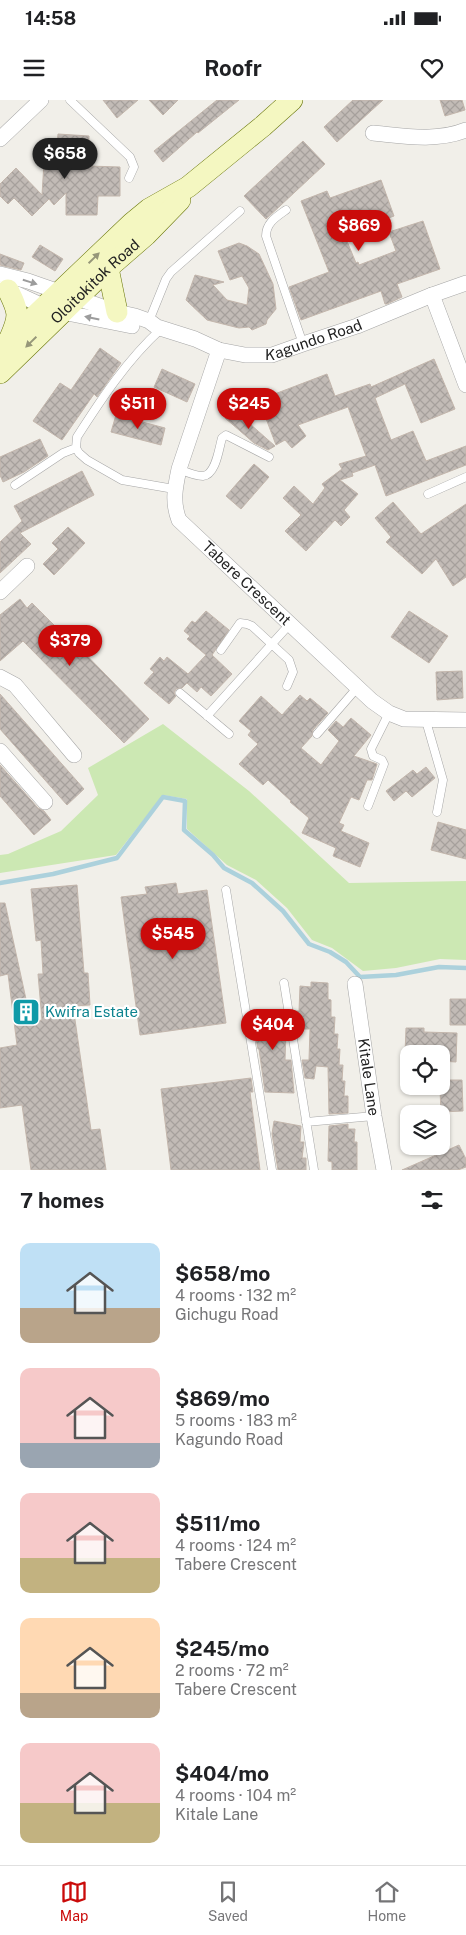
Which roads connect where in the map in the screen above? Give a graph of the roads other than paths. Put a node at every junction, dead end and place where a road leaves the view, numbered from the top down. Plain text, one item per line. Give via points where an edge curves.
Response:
1 (70, 100) edge
2 (292, 100) edge
3 (37, 101) edge
4 (466, 130) edge
5 (373, 134) dead end
6 (0, 139) edge
7 (129, 178) dead end
8 (188, 187) junction
9 (286, 210) dead end
10 (240, 211) dead end
11 (108, 268) junction
12 (466, 283) edge
13 (3, 284) edge
14 (432, 295) junction
15 (60, 302) junction
16 (117, 312) junction
17 (156, 326) junction
18 (5, 344) edge
19 (303, 344) junction
20 (219, 350) junction
21 (0, 373) edge
22 (466, 385) edge
23 (76, 448) junction
24 (269, 457) dead end
25 (179, 469) junction
26 (466, 477) edge
27 (16, 484) dead end
28 (174, 489) junction
29 (428, 494) dead end
30 (27, 566) dead end
31 (0, 592) edge
32 (289, 625) junction
33 (272, 643) junction
34 (221, 650) dead end
35 (0, 677) edge
36 (287, 686) dead end
37 (357, 688) junction
38 (180, 694) dead end
39 (389, 713) junction
40 (207, 716) junction
41 (426, 720) junction
42 (466, 720) edge
43 (229, 734) dead end
44 (317, 734) dead end
45 (0, 751) edge
46 (74, 755) dead end
47 (45, 802) dead end
48 (368, 806) dead end
49 (437, 812) dead end
50 (226, 890) dead end
51 (284, 983) dead end
52 (355, 984) dead end
53 (374, 1116) junction
54 (306, 1122) junction
55 (272, 1170) edge
56 (314, 1170) edge
57 (384, 1170) edge

1 - 7 lane via 130,157 134,167
2 - 8 main road, Oloitokitok Road
3 - 6 street
4 - 5 street via 435,137
8 - 11 main road, Oloitokitok Road via 172,209
15 -> 8 main road, Oloitokitok Road via 132,223 149,209
9 - 19 lane via 272,220 266,236
10 - 17 lane via 171,272 166,279
11 - 15 main road, Oloitokitok Road
11 - 16 main road
12 - 14 street, Kagundo Road
13 -> 15 street
13 - 15 street
13 - 18 main road via 18,313
14 - 19 street, Kagundo Road
14 - 22 street
15 - 16 street, Kagundo Road
17 -> 15 street, Kagundo Road via 147,329
15 - 18 main road, Oloitokitok Road
15 -> 21 main road, Oloitokitok Road
16 - 17 street, Kagundo Road
17 - 20 street, Kagundo Road
17 - 23 lane via 78,437
19 - 20 street, Kagundo Road via 272,354 245,355
20 - 25 street, Tabere Crescent
23 - 27 lane via 63,452
23 - 28 lane via 87,460 122,480
24 - 25 lane via 226,435 222,438 212,471 207,475 198,476
25 - 28 street, Tabere Crescent
26 - 29 lane
28 - 32 street, Tabere Crescent via 179,520
30 - 31 street
32 - 33 lane
32 - 37 street, Tabere Crescent
33 - 34 lane via 252,626 242,623
33 - 36 lane via 293,668 293,676
33 - 40 lane
35 - 46 street via 21,692
37 - 39 street, Tabere Crescent
37 - 44 lane
38 - 40 lane
39 - 41 street, Tabere Crescent via 404,719
39 - 48 lane via 371,749 373,756 384,764
40 - 43 lane
41 - 42 street, Tabere Crescent
41 - 49 lane via 443,780
45 - 47 street
50 - 55 lane
51 - 54 lane
52 - 53 street, Kitale Lane
53 - 54 lane
53 - 57 street, Kitale Lane
54 - 56 lane

